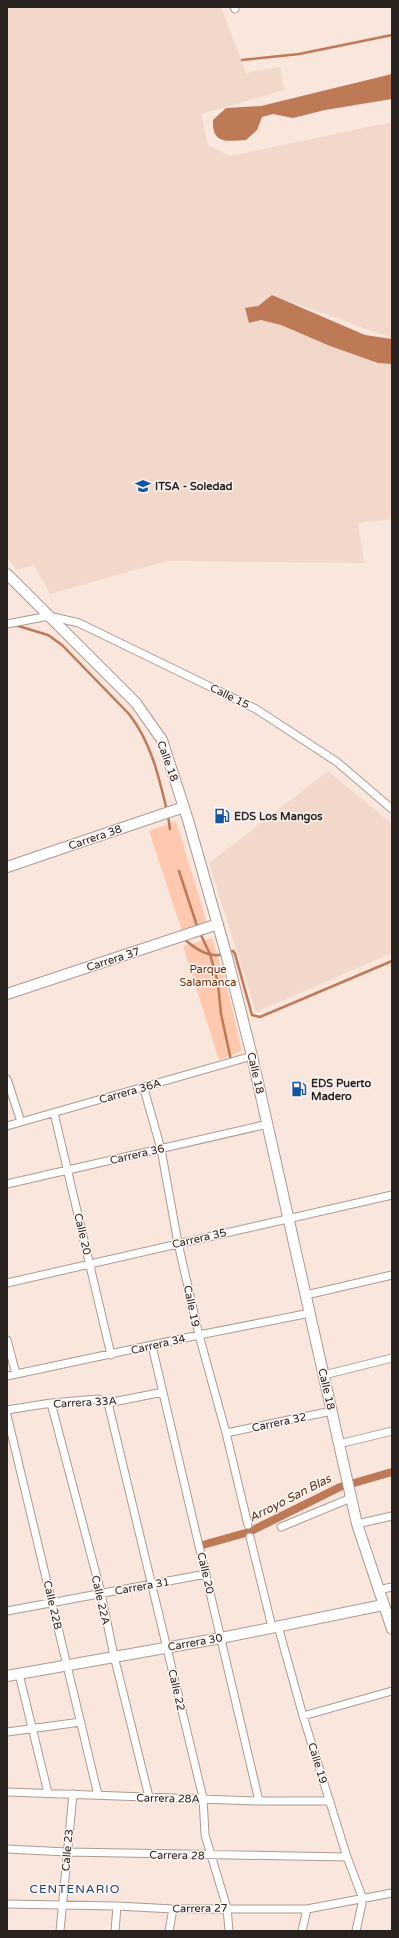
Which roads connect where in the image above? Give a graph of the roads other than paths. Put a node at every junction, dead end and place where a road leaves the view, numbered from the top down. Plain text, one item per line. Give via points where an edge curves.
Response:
1 (7, 574) edge
2 (49, 616) junction
3 (7, 624) edge
4 (184, 807) junction
5 (392, 809) edge
6 (7, 867) edge
7 (218, 924) junction
8 (7, 994) edge
9 (252, 1056) junction
10 (7, 1079) edge
11 (141, 1088) junction
12 (54, 1113) junction
13 (21, 1122) junction
14 (268, 1124) junction
15 (7, 1126) edge
16 (161, 1149) junction
17 (69, 1170) junction
18 (7, 1184) edge
19 (392, 1195) edge
20 (289, 1219) junction
21 (178, 1243) junction
22 (90, 1264) junction
23 (392, 1275) edge
24 (7, 1283) edge
25 (306, 1295) junction
26 (310, 1313) junction
27 (199, 1335) junction
28 (7, 1340) edge
29 (152, 1346) junction
30 (111, 1355) junction
31 (392, 1358) edge
32 (16, 1374) junction
33 (324, 1375) junction
34 (7, 1376) edge
35 (163, 1392) junction
36 (51, 1403) junction
37 (108, 1403) junction
38 (7, 1410) edge
39 (332, 1411) junction
40 (7, 1415) edge
41 (392, 1431) edge
42 (226, 1434) junction
43 (339, 1444) junction
44 (350, 1494) junction
45 (392, 1516) edge
46 (357, 1524) junction
47 (248, 1525) dead end
48 (281, 1527) dead end
49 (250, 1538) dead end
50 (206, 1574) junction
51 (152, 1584) junction
52 (392, 1587) edge
53 (378, 1590) junction
54 (101, 1593) junction
55 (53, 1602) junction
56 (383, 1606) junction
57 (7, 1611) edge
58 (275, 1627) junction
59 (392, 1629) edge
60 (221, 1638) junction
61 (167, 1647) junction
62 (114, 1656) junction
63 (67, 1665) junction
64 (19, 1674) junction
65 (7, 1676) edge
66 (392, 1691) edge
67 (303, 1716) junction
68 (81, 1722) junction
69 (32, 1729) junction
70 (7, 1732) edge
71 (7, 1792) edge
72 (48, 1793) junction
73 (73, 1794) junction
74 (98, 1795) junction
75 (149, 1797) junction
76 (203, 1798) junction
77 (259, 1801) junction
78 (330, 1801) junction
79 (7, 1849) edge
80 (67, 1852) junction
81 (211, 1855) junction
82 (347, 1857) junction
83 (392, 1893) edge
84 (363, 1899) junction
85 (62, 1906) junction
86 (117, 1906) junction
87 (7, 1907) edge
88 (228, 1908) junction
89 (307, 1908) junction
90 (173, 1909) junction
91 (60, 1931) edge
92 (115, 1931) edge
93 (169, 1931) edge
94 (229, 1931) edge
95 (302, 1931) edge
96 (356, 1931) edge

1 - 2 main road, Calle 18
2 - 3 street
2 - 4 main road, Calle 18 via 136,703 151,722 162,740
2 - 5 street, Calle 15 via 79,623 256,709 337,762
4 - 6 main road, Carrera 38
4 - 7 main road, Calle 18
7 - 8 main road, Carrera 37
7 - 9 main road, Calle 18
9 - 11 street, Carrera 36A
9 - 14 main road, Calle 18
10 - 13 street
11 - 12 street, Carrera 36A
11 - 16 street, Calle 19 via 144,1089
12 - 13 street, Carrera 36A
12 - 17 street, Calle 20
13 - 15 street, Carrera 36A
14 - 16 street, Carrera 36
14 - 20 main road, Calle 18
16 - 17 street, Carrera 36
16 - 21 street, Calle 19
17 - 18 street, Carrera 36
17 - 22 street, Calle 20
19 - 20 street, Carrera 35
20 - 21 street, Carrera 35
20 - 25 main road, Calle 18
21 - 22 street, Carrera 35
21 - 27 street, Calle 19
22 - 24 street, Carrera 35
22 - 30 street, Calle 20
23 - 25 street
25 - 26 main road, Calle 18
26 - 27 street, Carrera 34
26 - 33 main road, Calle 18
27 - 29 street, Carrera 34
27 - 42 street, Calle 19
28 - 32 street
29 - 30 street, Carrera 34
29 - 35 street, Calle 20
30 - 32 street, Carrera 34
31 - 33 street
32 - 34 street, Carrera 34
33 - 39 main road, Calle 18
35 - 37 street, Carrera 33A
35 - 50 street, Calle 20
36 - 37 street, Carrera 33A via 98,1399
36 - 38 street, Carrera 33A
36 - 54 street, Calle 22A
37 - 51 street, Calle 22
39 - 42 street, Carrera 32
39 - 43 main road, Calle 18
40 - 55 street, Calle 22B
41 - 43 street
42 - 47 street, Calle 19
43 - 44 main road, Calle 18
44 - 46 main road, Calle 18
44 - 48 street
45 - 46 street
46 - 53 main road, Calle 18
49 - 58 street, Calle 19
50 - 51 street, Carrera 31
50 - 60 street, Calle 20
51 - 54 street, Carrera 31
51 - 61 street, Calle 22
52 - 53 street
53 - 56 main road, Calle 18
54 - 55 street, Carrera 31
54 - 62 street, Calle 22A
55 - 57 street, Carrera 31
55 - 63 street, Calle 22B
56 - 58 main road, Carrera 30
56 - 59 main road, Calle 18
58 - 60 main road, Carrera 30
58 - 67 street, Calle 19
60 - 61 main road, Carrera 30
60 - 77 street, Calle 20
61 - 62 main road, Carrera 30
61 - 76 street, Calle 22
62 - 63 main road, Carrera 30
62 - 75 street, Calle 22A
63 - 64 main road, Carrera 30
63 - 68 street, Calle 22B
64 - 65 main road, Carrera 30
64 - 69 street
66 - 67 street
67 - 78 street, Calle 19
68 - 69 street
68 - 74 street, Calle 22B
69 - 70 street
69 - 72 street
71 - 72 street, Carrera 28A
72 - 73 street, Carrera 28A
73 - 74 street, Carrera 28A
73 - 80 street, Calle 23
74 - 75 street, Carrera 28A
75 - 76 street, Carrera 28A
76 - 77 street, Carrera 28A
76 - 81 street, Calle 22 via 205,1835
77 - 78 street, Carrera 28A
78 - 82 street, Calle 19
79 - 80 street, Carrera 28
80 - 81 street, Carrera 28
80 - 85 street, Calle 23
81 - 82 street, Carrera 28
81 - 88 street, Calle 22
82 - 84 street, Calle 19
83 - 84 street, Carrera 27
84 - 89 street, Carrera 27
84 - 96 street
85 - 86 street, Carrera 27
85 - 87 street, Carrera 27
85 - 91 street, Calle 23
86 - 90 street, Carrera 27
86 - 92 street
88 - 89 street, Carrera 27
88 - 90 street, Carrera 27
88 - 94 street, Calle 22
89 - 95 street
90 - 93 street

